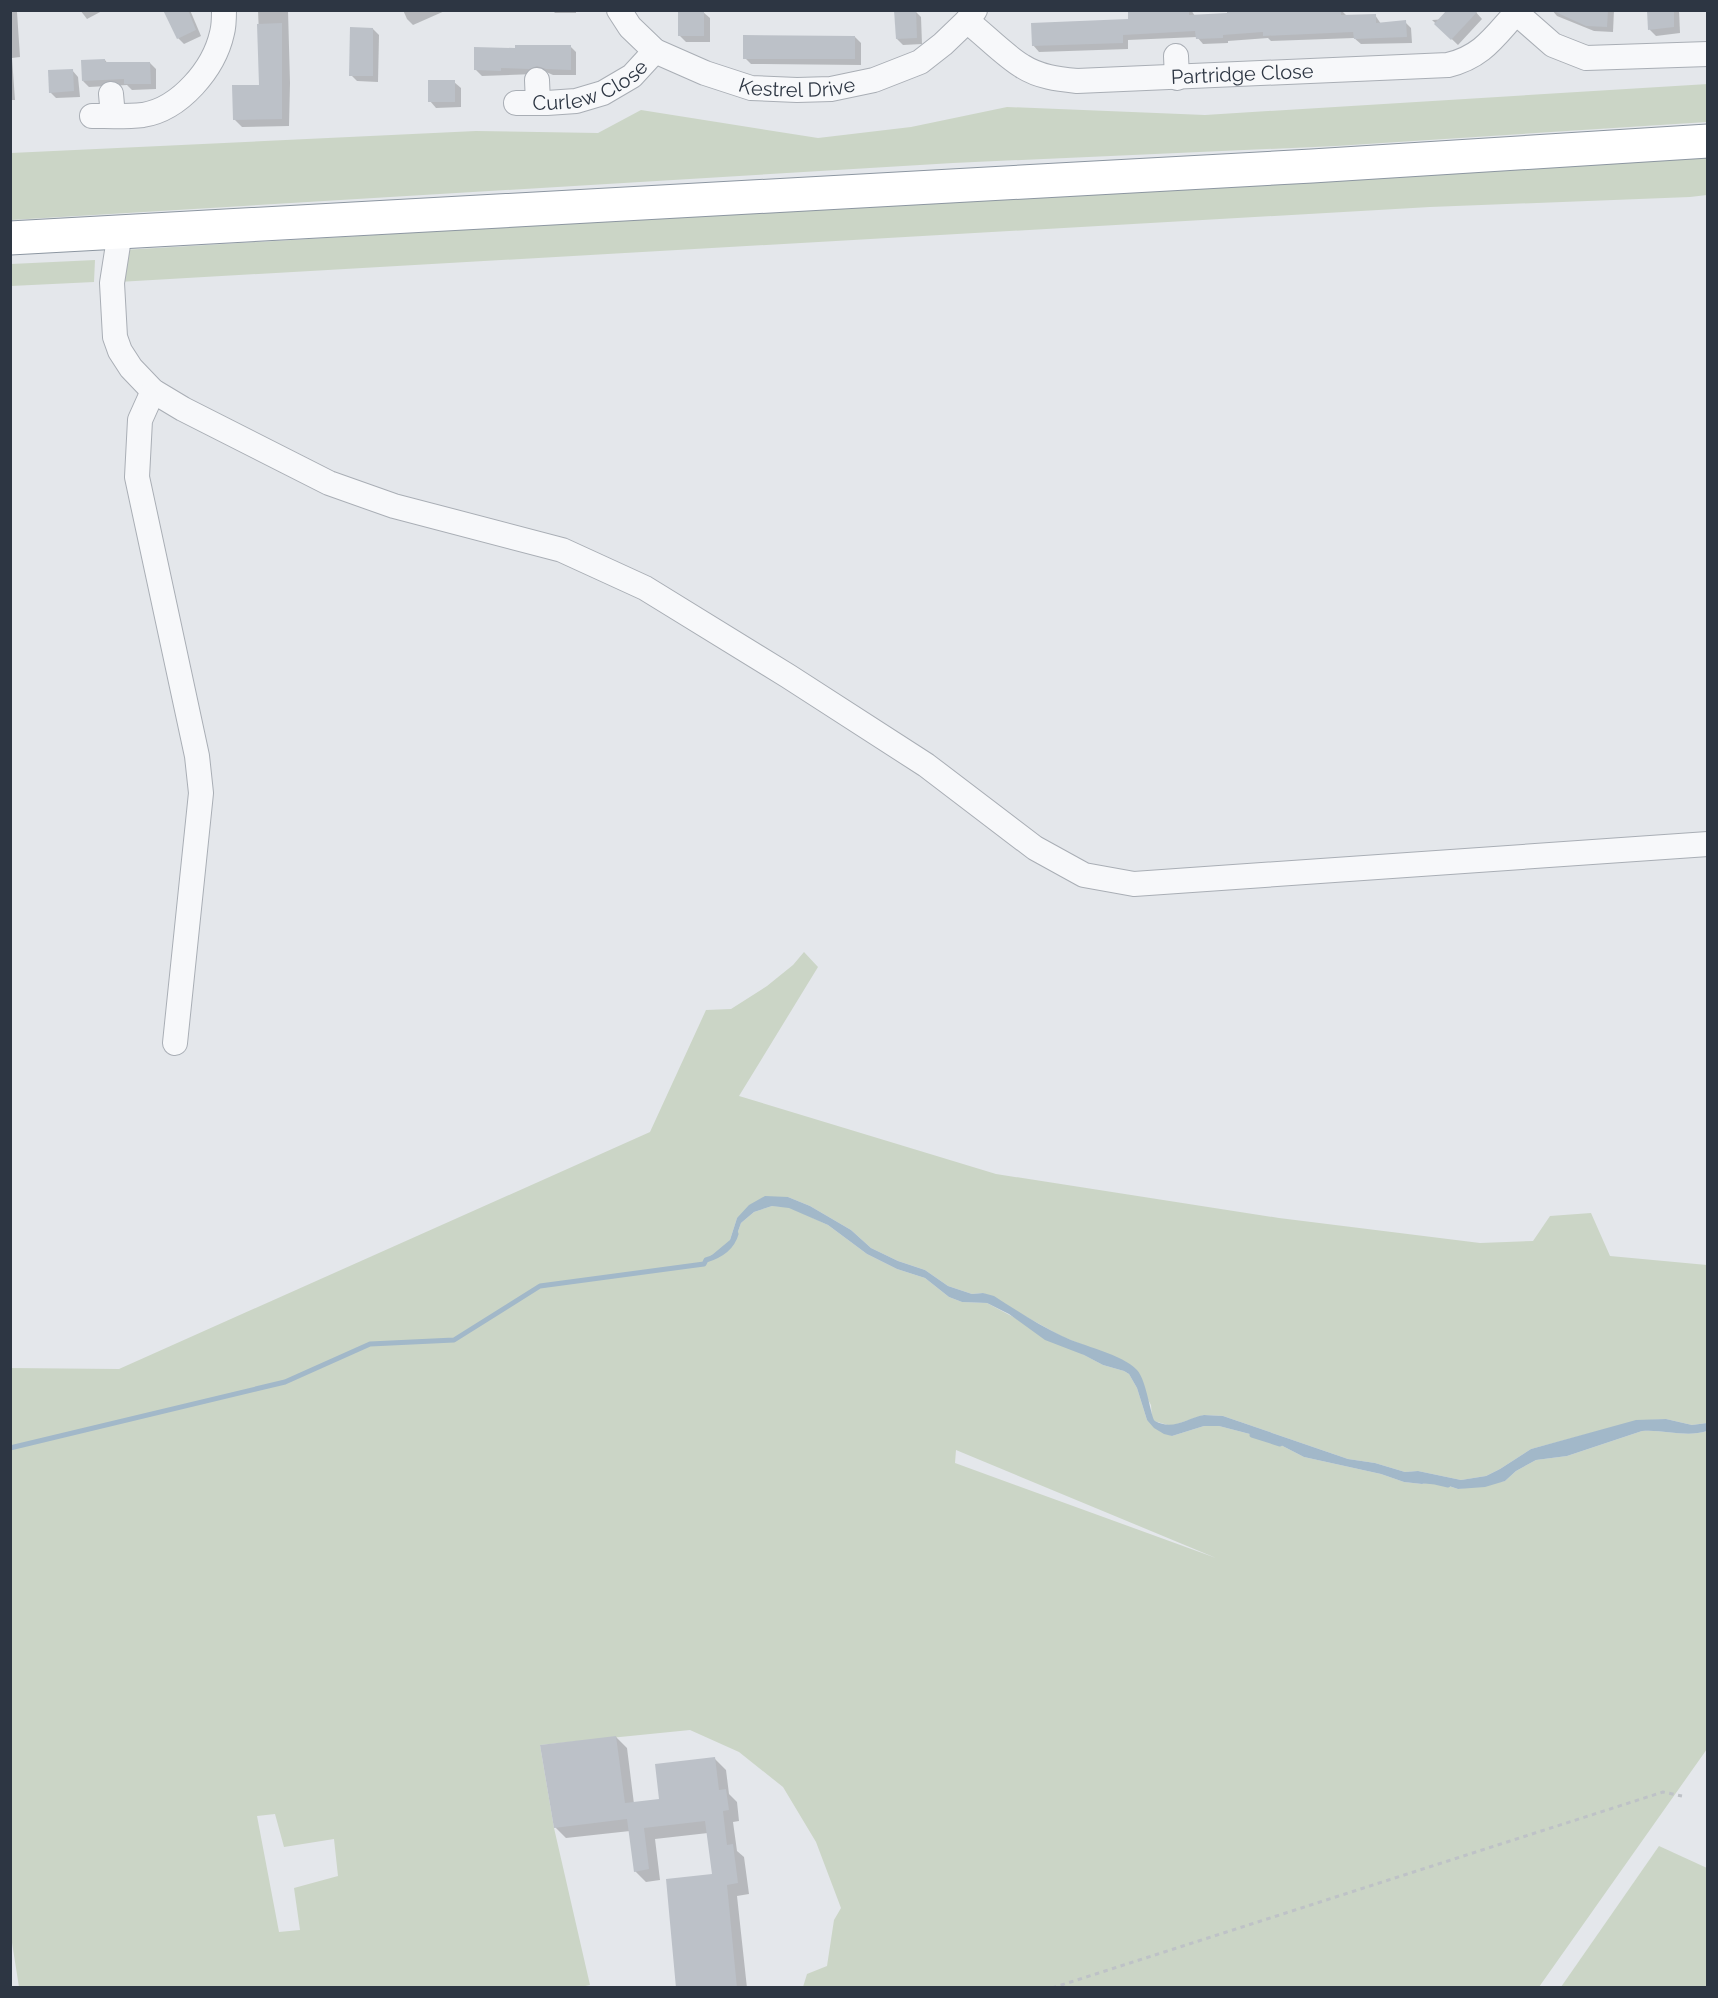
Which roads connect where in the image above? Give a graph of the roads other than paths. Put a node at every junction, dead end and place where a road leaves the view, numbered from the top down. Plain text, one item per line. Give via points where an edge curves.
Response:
1 (224, 10) edge
2 (619, 10) edge
3 (1515, 12) edge
4 (971, 16) edge
5 (655, 51) junction
6 (1707, 54) edge
7 (530, 95) dead end
8 (105, 109) dead end
9 (1707, 141) edge
10 (120, 232) junction
11 (10, 238) edge
12 (153, 391) junction
13 (1707, 844) edge
14 (175, 1043) dead end

1 - 8 street via 217,50 190,90 171,106 143,115
2 - 5 street, Kestrel Drive
3 - 4 street, Partridge Close via 1481,51 1448,65 1176,67 1077,81 1041,75 1022,66
3 - 6 street via 1553,45 1586,58
4 - 5 street, Kestrel Drive via 920,62 874,80 831,89 752,88
5 - 7 street, Curlew Close via 632,76 603,93 576,101
9 - 10 highway
10 - 11 highway
10 - 12 street via 112,283 116,337 131,368
12 - 13 street via 329,483 394,506 562,550 645,588 926,765 1035,848 1084,875 1134,884
12 - 14 street via 140,420 137,477 197,756 201,793

